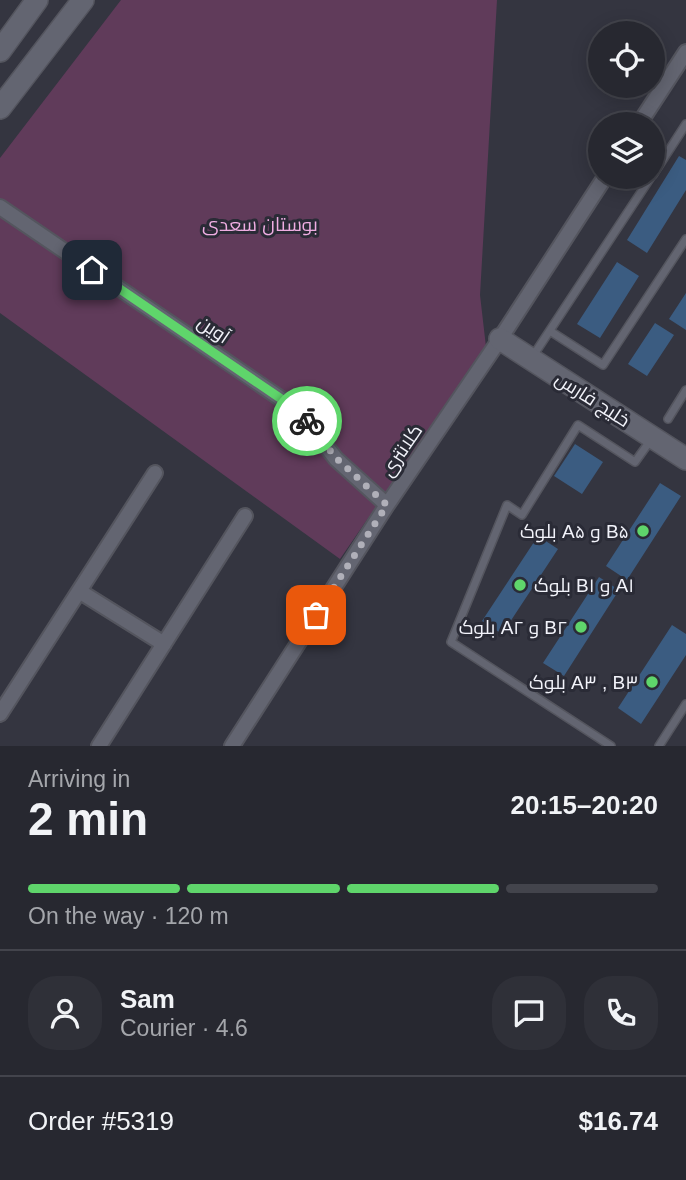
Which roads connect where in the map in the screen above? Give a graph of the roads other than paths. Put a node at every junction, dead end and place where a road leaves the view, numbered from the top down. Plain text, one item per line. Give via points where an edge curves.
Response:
1 (37, 0) edge
2 (83, 0) edge
3 (0, 51) edge
4 (686, 52) edge
5 (0, 108) edge
6 (647, 112) edge
7 (686, 124) edge
8 (665, 156) edge
9 (597, 189) edge
10 (643, 189) edge
11 (0, 206) edge
12 (686, 239) edge
13 (550, 331) junction
14 (500, 340) junction
15 (531, 360) junction
16 (686, 390) edge
17 (668, 419) dead end
18 (652, 437) junction
19 (686, 459) edge
20 (155, 473) dead end
21 (387, 505) junction
22 (245, 516) dead end
23 (79, 591) junction
24 (164, 643) junction
25 (686, 704) edge
26 (0, 714) edge
27 (99, 746) edge
28 (232, 746) edge
29 (611, 746) edge
30 (659, 746) edge

1 - 3 street
2 - 5 street
4 - 6 street
7 - 8 lane
9 - 14 street, کلانتری
10 - 13 lane
11 - 21 street, آوین via 299,411 336,458
12 - 13 lane via 603,365
13 - 15 lane
14 - 15 street, خلیج فارس
14 - 21 street, کلانتری
15 - 18 street, خلیج فارس
16 - 17 lane
18 - 19 street, خلیج فارس
18 - 29 lane via 635,461 578,425 522,515 508,505 451,642
20 - 23 street
21 - 28 street, کلانتری
22 - 24 street
23 - 24 street
23 - 26 street
24 - 27 street
25 - 30 lane

